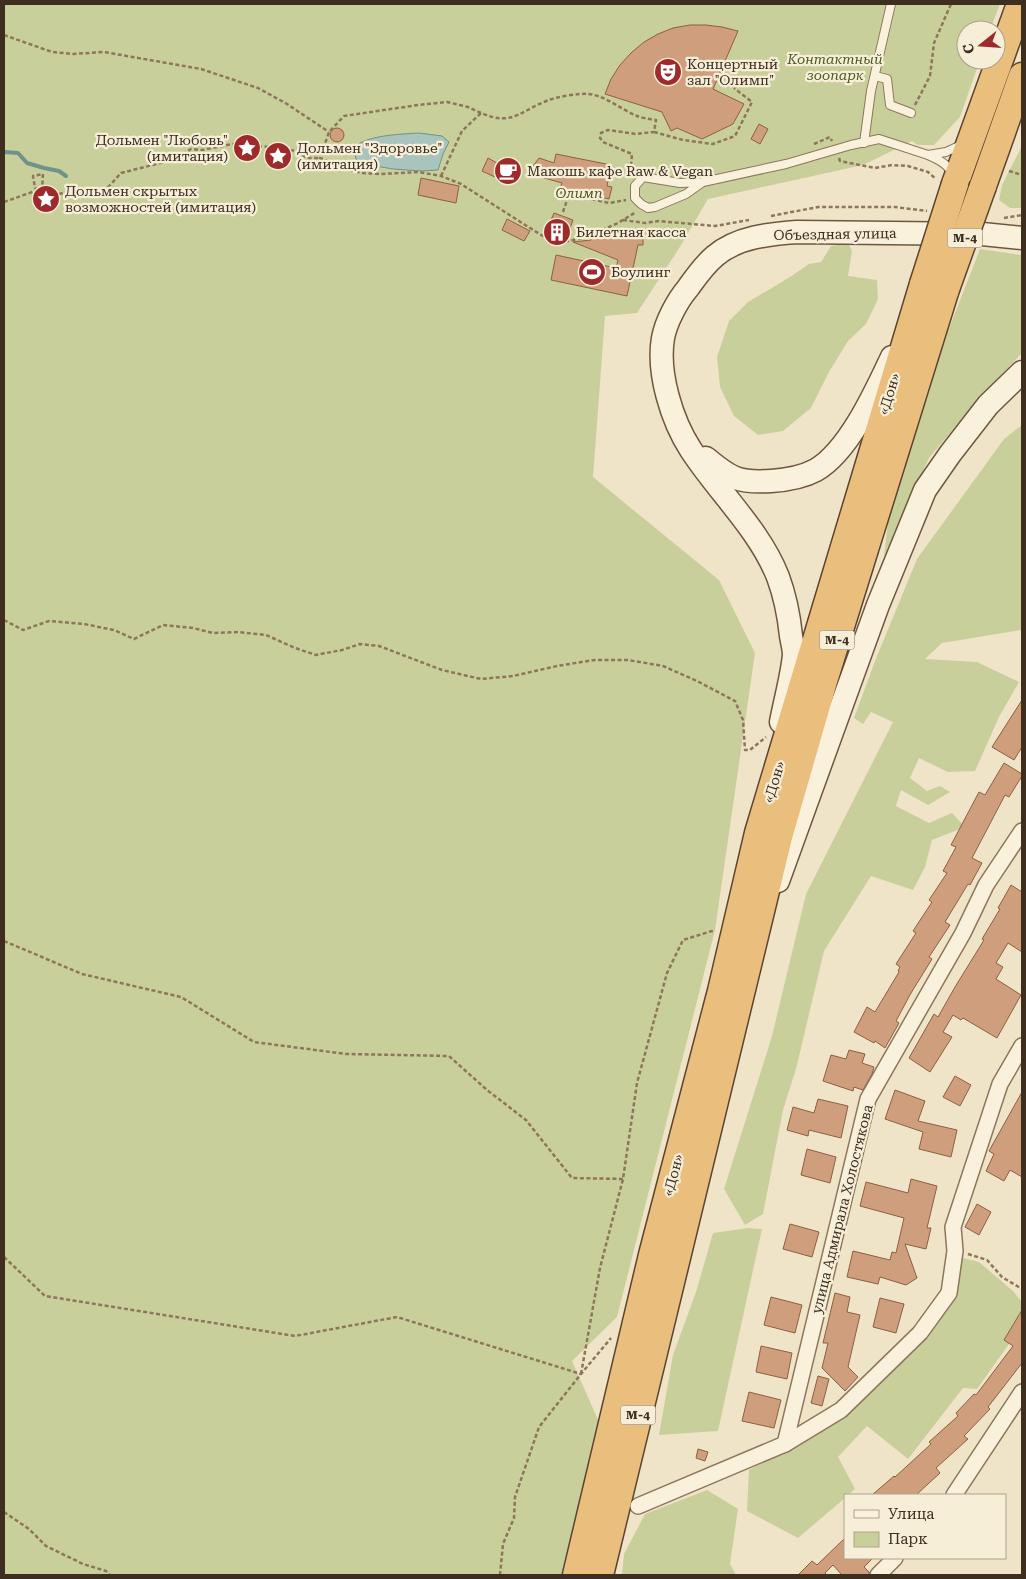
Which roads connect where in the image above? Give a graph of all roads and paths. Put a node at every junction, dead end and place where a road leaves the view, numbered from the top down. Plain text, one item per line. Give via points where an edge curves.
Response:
1 (891, 4) edge
2 (951, 4) edge
3 (1020, 4) edge
4 (4, 35) edge
5 (875, 76) junction
6 (1022, 76) edge
7 (734, 88) dead end
8 (481, 112) junction
9 (911, 113) joint
10 (329, 132) junction
11 (654, 132) junction
12 (971, 138) junction
13 (864, 142) junction
14 (928, 155) junction
15 (320, 158) junction
16 (1006, 170) dead end
17 (1022, 175) edge
18 (441, 176) junction
19 (629, 180) dead end
20 (703, 182) junction
21 (955, 184) junction
22 (41, 191) junction
23 (560, 192) dead end
24 (569, 194) junction
25 (4, 202) edge
26 (641, 204) junction
27 (563, 212) dead end
28 (636, 213) junction
29 (1022, 214) edge
30 (1003, 218) dead end
31 (623, 220) junction
32 (715, 226) dead end
33 (1022, 238) edge
34 (928, 294) junction
35 (1022, 372) edge
36 (666, 392) junction
37 (4, 620) edge
38 (780, 726) junction
39 (1022, 831) edge
40 (758, 833) junction
41 (715, 930) dead end
42 (4, 941) edge
43 (741, 994) junction
44 (1022, 1046) edge
45 (623, 1179) junction
46 (955, 1251) junction
47 (4, 1256) edge
48 (1022, 1289) edge
49 (616, 1332) dead end
50 (581, 1374) junction
51 (1022, 1392) edge
52 (785, 1444) junction
53 (955, 1494) edge
54 (638, 1506) dead end
55 (4, 1512) edge
56 (893, 1559) edge
57 (110, 1575) edge
58 (500, 1575) edge
59 (576, 1575) edge
60 (600, 1575) edge
61 (878, 1575) edge

1 - 5 lane
2 - 9 path via 934,42 930,76
3 - 12 highway, «Дон» / М-4
4 - 10 path via 52,52 104,52 201,69 258,88
5 - 9 lane via 887,79 890,105
5 - 13 lane
6 - 34 highway, «Дон» / М-4, bridge via 983,186
7 - 11 path via 752,102 735,136 713,144
8 - 10 path via 447,102 418,105 344,116
8 - 11 path via 504,119 550,99 588,94 637,116 656,120
8 - 18 path via 462,131
10 - 15 path
11 - 19 path via 636,134 608,130 601,133 603,142 632,154
12 - 14 lane via 958,148
12 - 21 highway, «Дон» / М-4
13 - 14 lane via 879,139
13 - 20 lane via 786,164
14 - 21 lane via 949,167
15 - 18 path via 361,173 419,172
15 - 22 path via 307,158 296,151 274,146 238,143 192,149 176,159 121,172 102,194 73,192 48,196
16 - 17 path
18 - 31 path via 461,184 541,235 557,241 587,237
20 - 26 lane via 686,194 655,207
20 - 26 lane via 680,183 643,177 635,186 635,198
21 - 34 highway, «Дон» / М-4, bridge
22 - 22 path via 35,188 33,176 43,174
22 - 25 path
23 - 24 path
24 - 27 path
24 - 28 path via 609,203 626,200
26 - 28 path
28 - 31 path
29 - 30 path
31 - 32 path
33 - 36 main road, Объездная улица via 982,234 797,232 731,245 715,256 698,275 682,295 670,320 663,338 662,367
34 - 36 main road via 851,433 834,455 815,470 786,480 744,481 724,473 688,439
34 - 40 highway, «Дон» / М-4
34 - 43 highway, «Дон» / М-4 via 779,838
35 - 43 main road via 988,406 925,490 875,614
36 - 38 main road via 677,426 690,450 761,544 778,577 787,607 794,654
37 - 38 path via 22,630 49,621 84,624 114,630 134,639 162,625 213,633 266,635 316,655 360,644 379,646 442,670 481,679 594,660 628,660 663,666 735,701 743,720 744,750 750,750
38 - 40 main road
39 - 52 street, улица Адмирала Холостякова via 986,885 964,933 868,1099
40 - 59 highway, «Дон» / М-4
41 - 45 path via 683,940 667,973 637,1083
42 - 45 path via 82,974 180,997 254,1042 346,1054 449,1056 526,1120 572,1178
43 - 60 highway, «Дон» / М-4
44 - 46 street via 1000,1084 976,1156 953,1227
45 - 50 path via 600,1268
46 - 48 path via 987,1260 1002,1278
46 - 52 street via 949,1292 920,1333 841,1410
47 - 50 path via 45,1296 295,1336 397,1316
49 - 50 path
50 - 58 path via 539,1427 515,1497 514,1518 503,1544
51 - 53 street
52 - 54 street
55 - 57 path via 29,1529 46,1546
56 - 61 street

